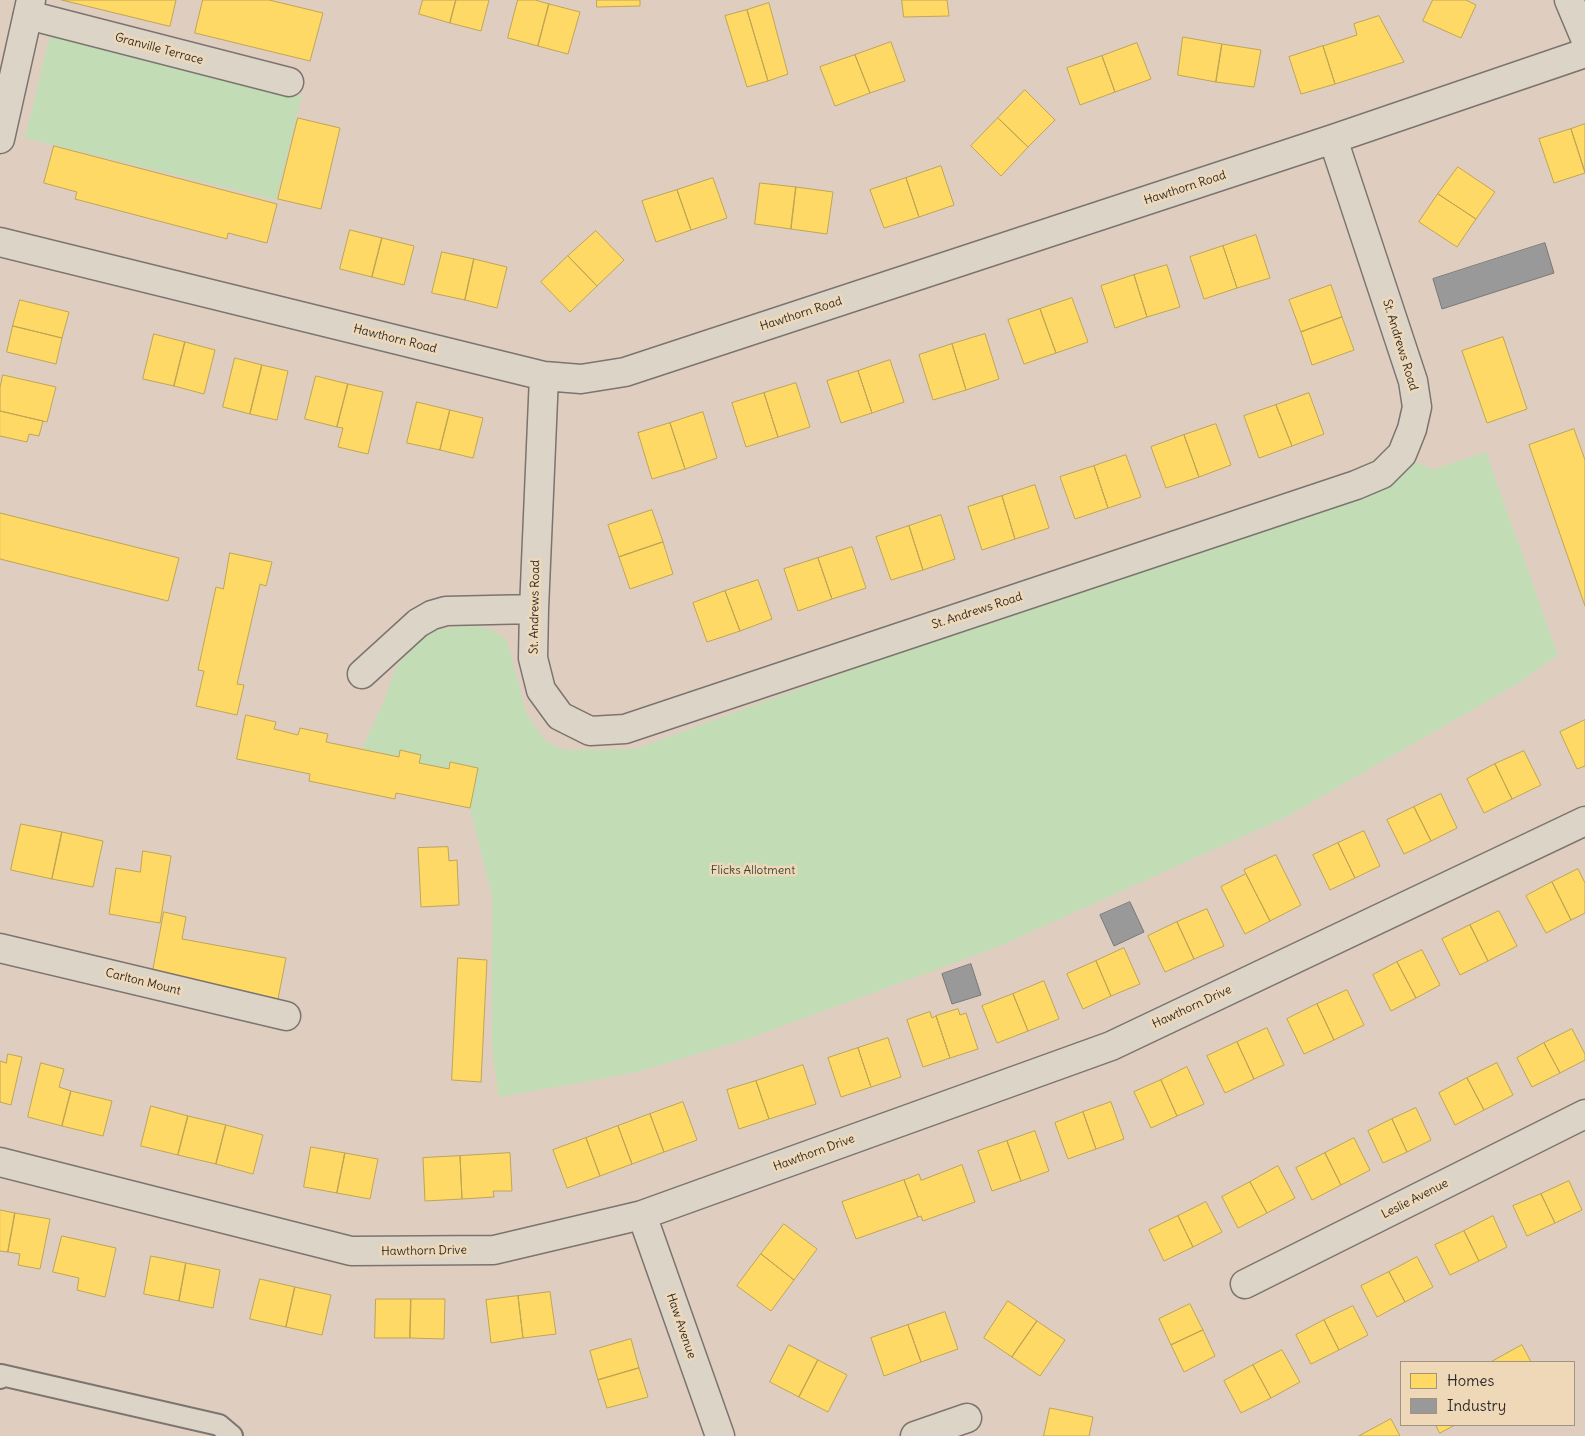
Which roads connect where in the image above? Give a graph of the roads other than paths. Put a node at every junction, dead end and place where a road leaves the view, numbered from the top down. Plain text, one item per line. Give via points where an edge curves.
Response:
1 (1569, 0) edge
2 (29, 7) edge
3 (1585, 38) edge
4 (1585, 53) edge
5 (289, 82) dead end
6 (2, 122) edge
7 (1334, 139) junction
8 (0, 242) edge
9 (544, 376) junction
10 (534, 609) junction
11 (362, 674) dead end
12 (1585, 821) edge
13 (0, 948) edge
14 (286, 1016) dead end
15 (1585, 1114) edge
16 (0, 1162) edge
17 (642, 1215) junction
18 (1246, 1284) dead end
19 (0, 1376) edge
20 (967, 1418) dead end
21 (232, 1436) edge
22 (720, 1436) edge
23 (915, 1436) edge

1 - 3 street
2 - 5 street, Granville Terrace
2 - 6 street
4 - 7 street, Hawthorn Road
7 - 9 street, Hawthorn Road via 625,372 581,379
7 - 10 street, St. Andrews Road via 1413,381 1417,407 1402,454 1382,474 625,729 590,731 560,716 541,690 533,658
8 - 9 street, Hawthorn Road
9 - 10 street, St. Andrews Road
10 - 11 street via 446,611 432,615 418,623
12 - 17 street, Hawthorn Drive via 1111,1046
13 - 14 street, Carlton Mount
15 - 18 street, Leslie Avenue
16 - 17 street, Hawthorn Drive via 351,1252 494,1250
17 - 22 street, Haw Avenue
19 - 21 lane via 219,1425
20 - 23 street

